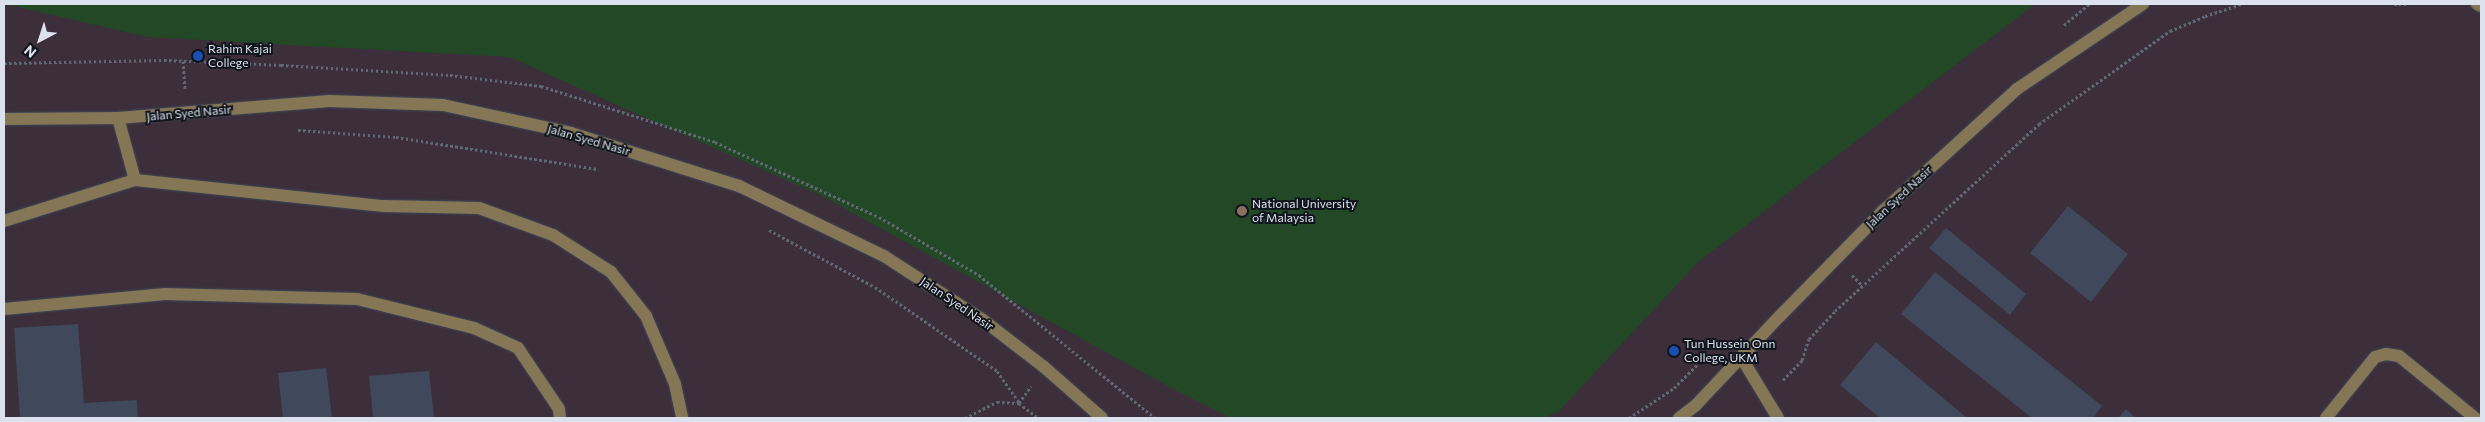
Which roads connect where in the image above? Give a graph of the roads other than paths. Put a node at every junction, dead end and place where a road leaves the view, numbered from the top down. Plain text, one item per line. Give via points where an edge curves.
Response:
1 (2143, 4) edge
2 (2477, 4) edge
3 (2481, 6) edge
4 (118, 118) junction
5 (4, 119) edge
6 (135, 180) junction
7 (4, 220) edge
8 (4, 309) edge
9 (1741, 357) junction
10 (560, 418) edge
11 (682, 418) edge
12 (1102, 418) edge
13 (1679, 418) edge
14 (1778, 418) edge
15 (2326, 418) edge
16 (2475, 418) edge

1 - 9 street, Jalan Syed Nasir via 2017,89 1883,211
2 - 3 street
4 - 5 street, Jalan Syed Nasir
4 - 6 street
4 - 12 street, Jalan Syed Nasir via 329,101 443,105 572,133 739,186 884,256 983,320
6 - 7 street
6 - 11 street via 384,206 479,208 553,235 611,272 646,316 675,384
8 - 10 street via 165,294 357,299 474,328 518,348 559,409
9 - 13 street, Jalan Syed Nasir via 1696,405
9 - 14 street
15 - 16 street via 2375,357 2386,354 2399,356

